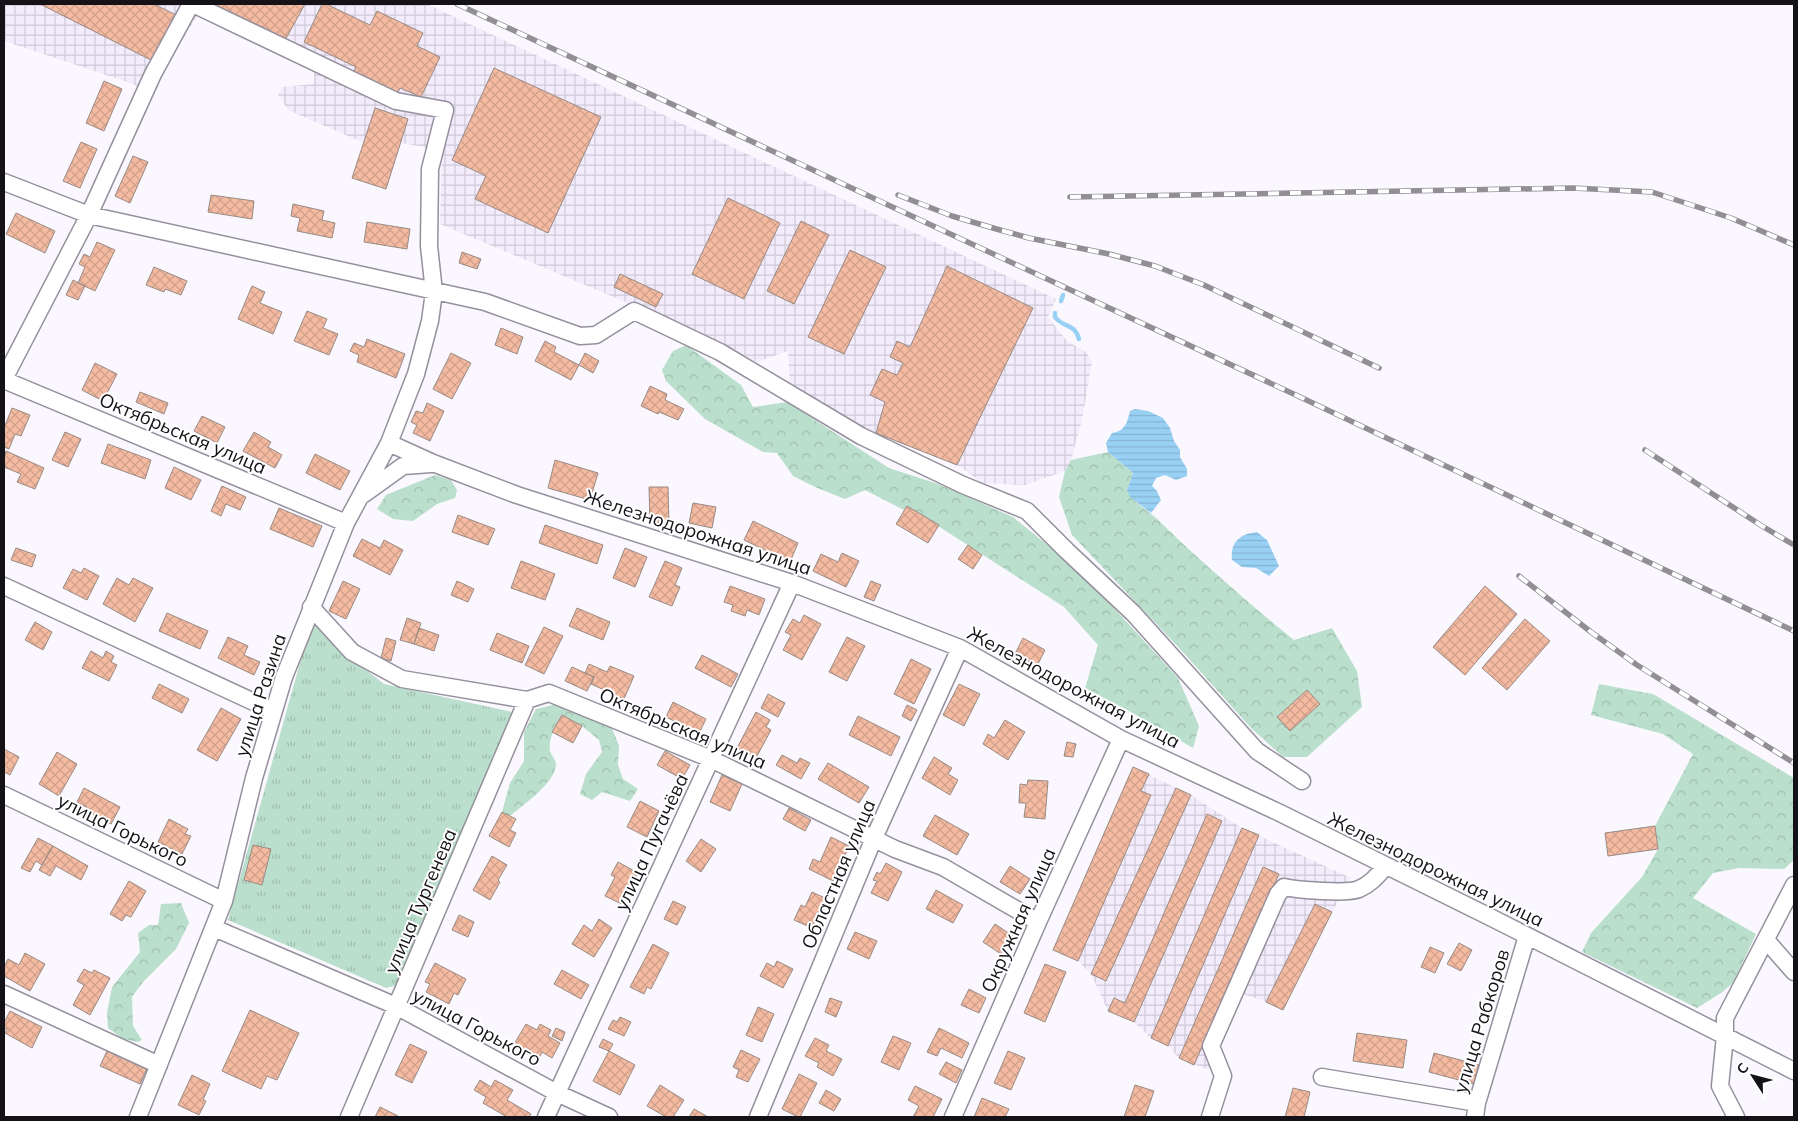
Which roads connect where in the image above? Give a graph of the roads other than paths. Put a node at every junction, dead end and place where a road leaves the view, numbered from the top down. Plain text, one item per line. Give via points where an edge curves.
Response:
1 (192, 4) edge
2 (4, 182) edge
3 (89, 215) junction
4 (434, 292) junction
5 (4, 380) edge
6 (389, 443) junction
7 (433, 463) junction
8 (360, 496) junction
9 (346, 523) junction
10 (792, 582) junction
11 (4, 586) edge
12 (311, 606) junction
13 (960, 648) junction
14 (527, 700) junction
15 (273, 711) junction
16 (1120, 739) junction
17 (711, 760) junction
18 (1302, 781) dead end
19 (4, 795) edge
20 (874, 838) junction
21 (1386, 866) junction
22 (1794, 885) edge
23 (224, 901) junction
24 (1038, 922) junction
25 (214, 928) junction
26 (1527, 936) junction
27 (1766, 940) junction
28 (1794, 972) edge
29 (4, 994) edge
30 (396, 1006) junction
31 (1725, 1036) junction
32 (159, 1065) junction
33 (1794, 1071) edge
34 (1322, 1077) dead end
35 (557, 1092) junction
36 (1476, 1110) edge
37 (138, 1117) edge
38 (349, 1117) edge
39 (546, 1117) edge
40 (609, 1117) edge
41 (758, 1117) edge
42 (953, 1117) edge
43 (1210, 1117) edge
44 (1736, 1117) edge

1 - 3 street via 153,74
1 - 4 street, улица Разина via 396,101 446,110 430,168 429,246
2 - 3 street
3 - 4 street
3 - 5 street
4 - 6 street, улица Разина via 416,374
4 - 18 street via 485,302 580,336 596,335 634,311 720,352 861,436 1027,511 1133,613 1257,751
5 - 9 street, Октябрьская улица
6 - 7 street, Железнодорожная улица
6 - 8 street, улица Разина
7 - 8 street via 402,466
7 - 10 street, Железнодорожная улица via 517,495
8 - 9 street, улица Разина
9 - 12 street, улица Разина
10 - 13 street, Железнодорожная улица
10 - 17 street, улица Пугачёва
11 - 15 street
12 - 14 street, Октябрьская улица via 352,652 402,679
12 - 15 street, улица Разина
13 - 16 street, Железнодорожная улица
13 - 20 street, Областная улица
14 - 17 street, Октябрьская улица via 549,693
14 - 30 street, улица Тургенева
15 - 23 street, улица Разина
16 - 21 street, Железнодорожная улица
16 - 24 street, Окружная улица
17 - 20 street, Октябрьская улица
17 - 35 street, улица Пугачёва
19 - 23 street, улица Горького
20 - 24 street, Октябрьская улица via 943,867
20 - 41 street, Областная улица
21 - 26 street, Железнодорожная улица
21 - 43 street via 1373,881 1357,890 1284,887 1278,894 1211,1046 1222,1076
22 - 27 street
23 - 25 street, улица Разина
24 - 42 street, Окружная улица
25 - 30 street, улица Горького
25 - 32 street, улица Разина
26 - 31 street, Железнодорожная улица
26 - 36 street, улица Рабкоров
27 - 28 street
27 - 31 street via 1725,1018
29 - 32 street
30 - 35 street, улица Горького
30 - 38 street, улица Тургенева
31 - 33 street, Железнодорожная улица
31 - 44 street via 1720,1086
32 - 37 street, улица Разина
34 - 36 street
35 - 39 street, улица Пугачёва
35 - 40 street, улица Горького

